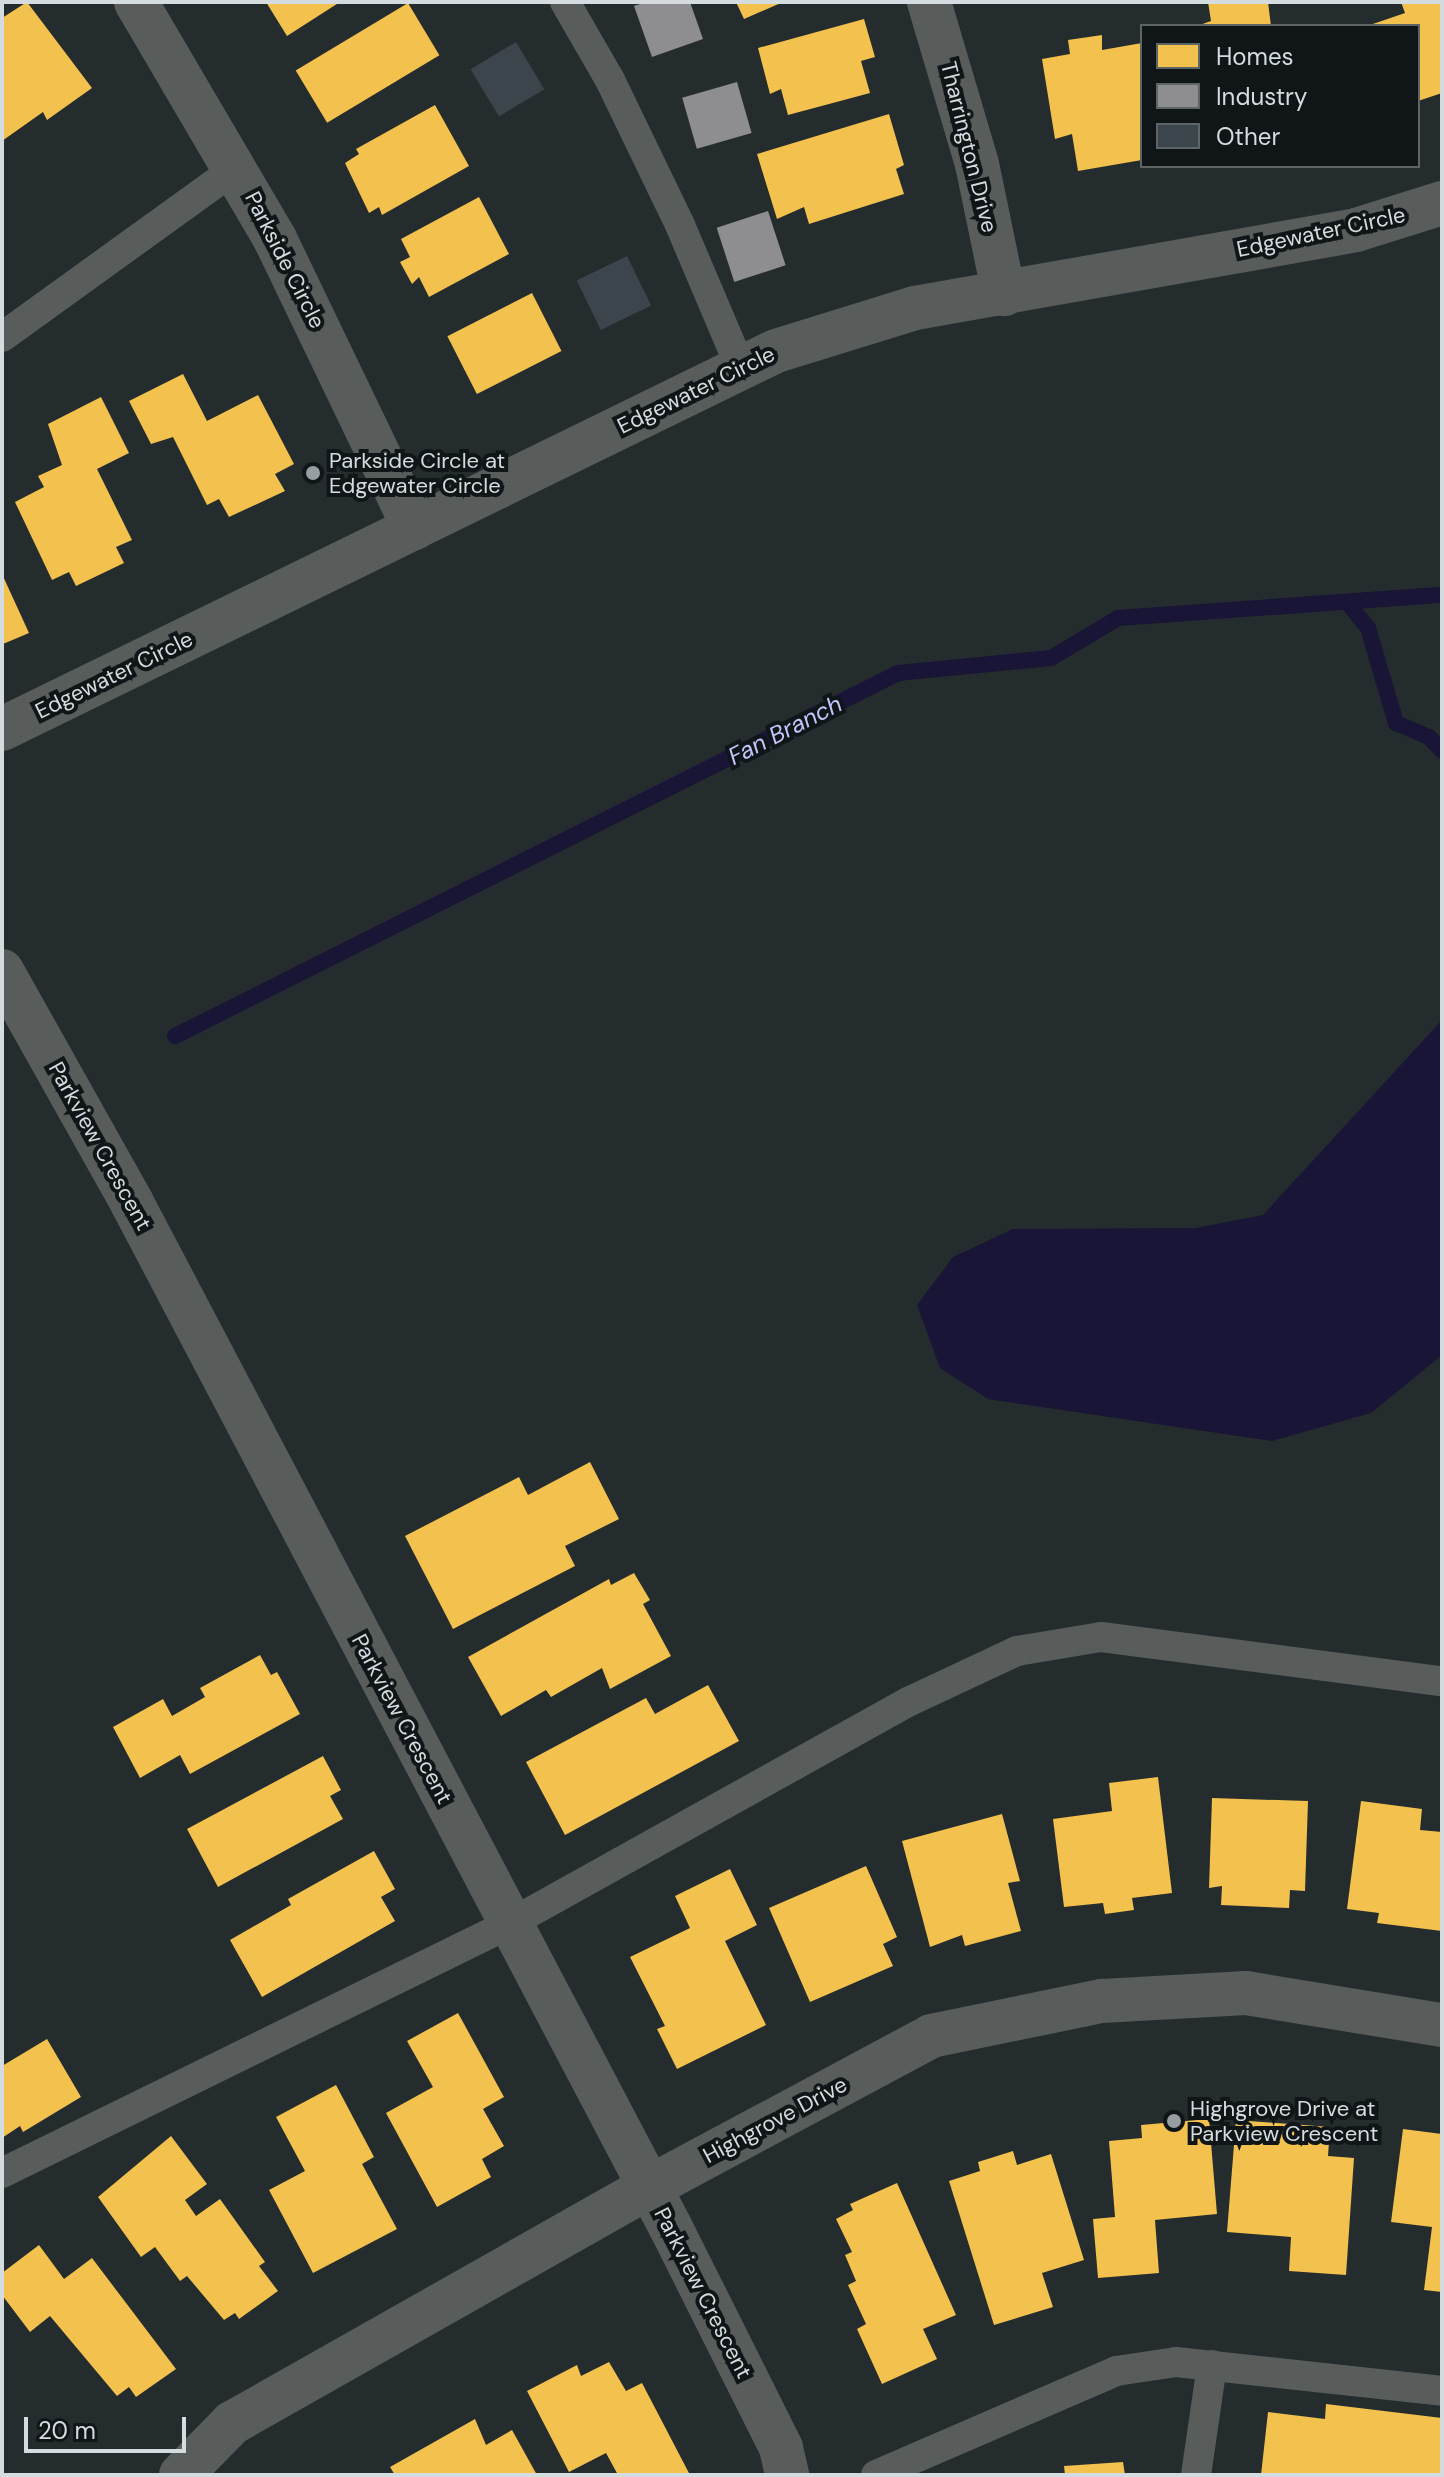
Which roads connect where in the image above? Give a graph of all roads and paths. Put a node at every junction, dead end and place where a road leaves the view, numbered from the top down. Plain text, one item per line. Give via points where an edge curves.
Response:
1 (136, 2) edge
2 (565, 2) edge
3 (929, 2) edge
4 (238, 167) junction
5 (1442, 203) edge
6 (1004, 294) junction
7 (2, 337) edge
8 (741, 369) junction
9 (414, 528) junction
10 (2, 729) edge
11 (2, 971) edge
12 (1442, 1681) edge
13 (509, 1924) junction
14 (1442, 2025) edge
15 (2, 2173) edge
16 (648, 2188) junction
17 (1212, 2365) junction
18 (1442, 2391) edge
19 (181, 2475) edge
20 (787, 2475) edge
21 (876, 2475) edge
22 (1196, 2475) edge

1 - 4 street, Parkside Circle
2 - 8 lane via 674,212
3 - 6 street, Tharrington Drive via 977,164
4 - 7 lane
4 - 9 street, Parkside Circle via 367,422
5 - 6 street, Edgewater Circle via 1356,230
6 - 8 street, Edgewater Circle via 915,308 841,328
8 - 9 street, Edgewater Circle
9 - 10 street, Edgewater Circle
11 - 13 street, Parkview Crescent via 132,1203
12 - 13 lane via 1101,1637 1017,1651 908,1702
13 - 15 lane
13 - 16 street, Parkview Crescent
14 - 16 street, Highgrove Drive via 1246,1993 1102,2001 1055,2010 931,2036
16 - 19 street, Highgrove Drive via 232,2423
16 - 20 street, Parkview Crescent via 781,2448
17 - 18 lane
17 - 21 lane via 1176,2362 1116,2371
17 - 22 lane

